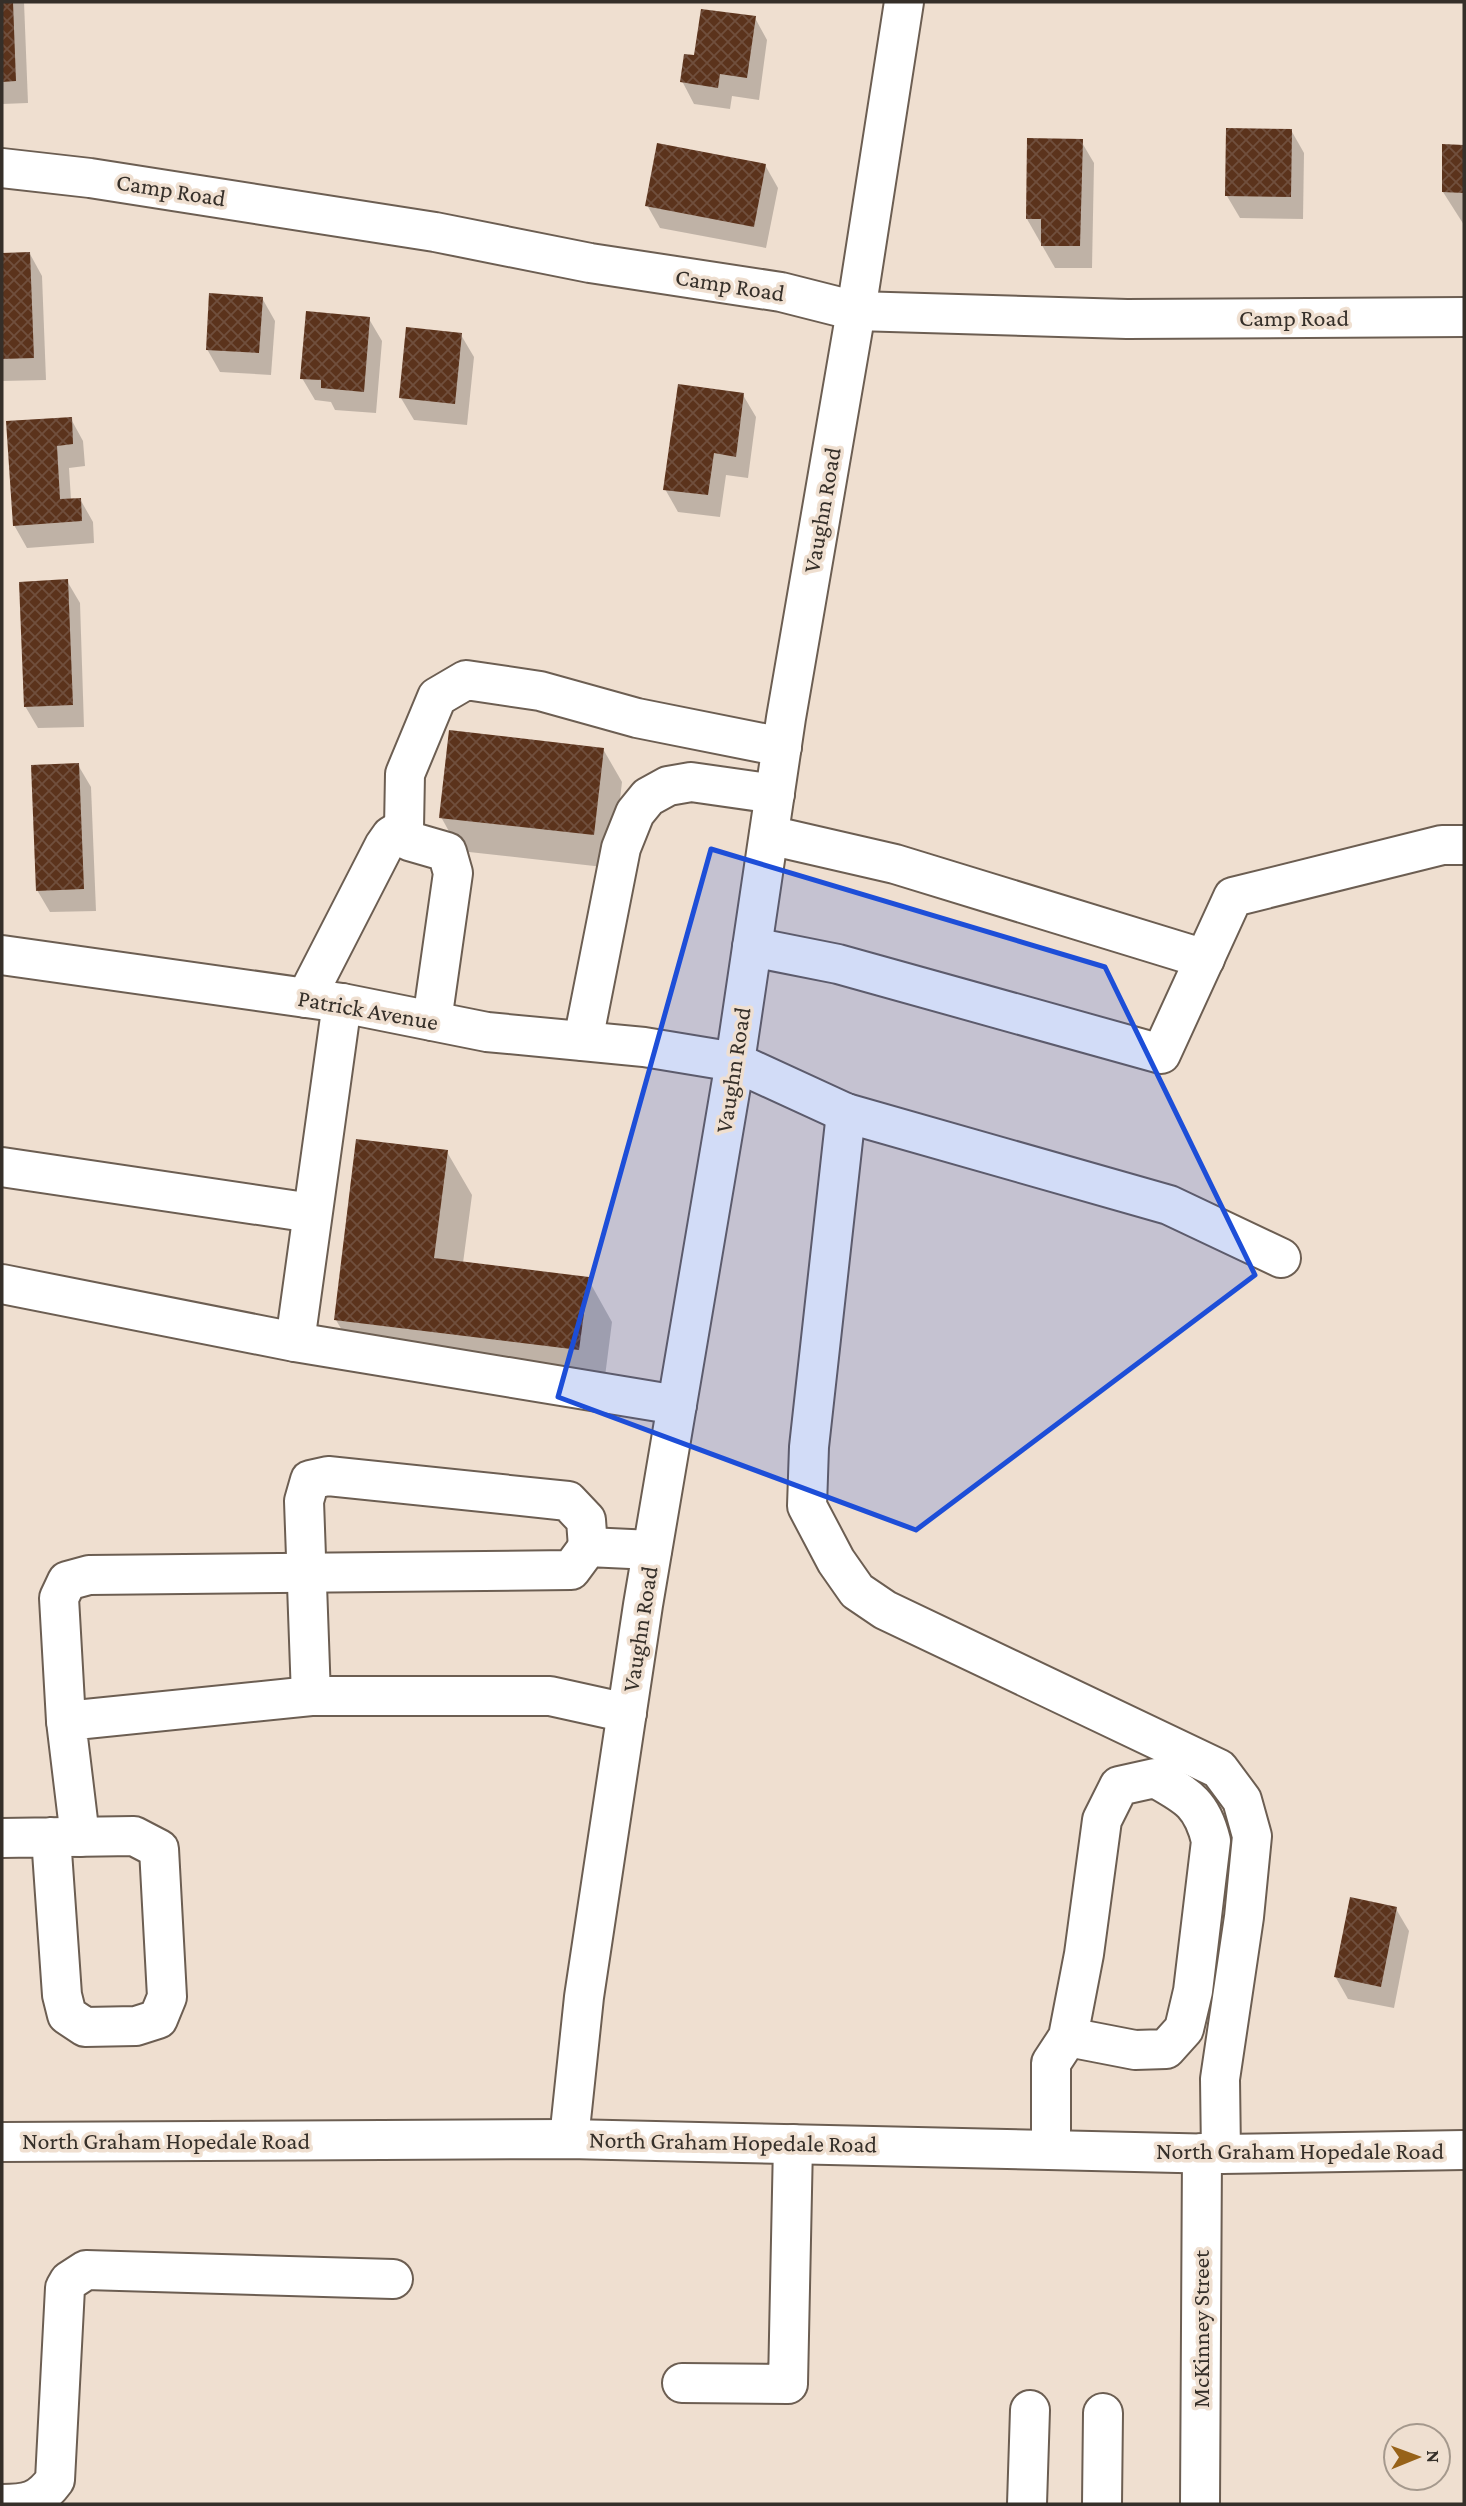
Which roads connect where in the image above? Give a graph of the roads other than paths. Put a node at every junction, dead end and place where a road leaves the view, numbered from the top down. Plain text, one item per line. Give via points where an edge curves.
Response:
1 (904, 2) edge
2 (2, 168) edge
3 (856, 311) junction
4 (1464, 317) edge
5 (782, 747) junction
6 (775, 794) junction
7 (404, 828) junction
8 (769, 835) junction
9 (1464, 845) edge
10 (752, 947) junction
11 (2, 955) edge
12 (1205, 959) junction
13 (324, 1000) junction
14 (432, 1021) junction
15 (583, 1041) junction
16 (735, 1062) junction
17 (846, 1113) junction
18 (2, 1167) edge
19 (312, 1213) junction
20 (1281, 1258) dead end
21 (2, 1283) edge
22 (295, 1342) junction
23 (677, 1405) junction
24 (588, 1547) junction
25 (652, 1550) junction
26 (307, 1573) junction
27 (312, 1696) junction
28 (627, 1713) junction
29 (65, 1720) junction
30 (66, 1837) junction
31 (2, 1838) edge
32 (1068, 2037) junction
33 (569, 2139) junction
34 (2, 2142) edge
35 (793, 2144) junction
36 (1051, 2150) junction
37 (1464, 2150) edge
38 (1212, 2153) junction
39 (393, 2279) dead end
40 (682, 2383) dead end
41 (1030, 2410) dead end
42 (1103, 2413) dead end
43 (2, 2504) edge
44 (1027, 2504) edge
45 (1102, 2504) edge
46 (1200, 2504) edge

1 - 3 street, Vaughn Road
2 - 3 street, Camp Road via 435,232 590,263 780,292
3 - 4 street, Camp Road via 1127,319
3 - 5 street, Vaughn Road
5 - 6 street, Vaughn Road
5 - 7 street via 637,718 540,691 466,680 437,697 405,775
6 - 8 street, Vaughn Road
6 - 15 street via 691,782 668,786 648,797 635,813 621,848
7 - 13 street via 384,846
7 - 14 street via 409,841 447,852 453,873
8 - 10 street, Vaughn Road
8 - 12 street via 895,864
9 - 12 street via 1442,845 1233,898
10 - 12 street via 838,964 1161,1054
10 - 16 street, Vaughn Road
11 - 13 street, Patrick Avenue
13 - 14 street, Patrick Avenue
13 - 19 street
14 - 15 street, Patrick Avenue via 487,1032
15 - 16 street, Patrick Avenue
16 - 17 street, Patrick Avenue
16 - 23 street, Vaughn Road
17 - 20 street, Patrick Avenue via 1169,1205
17 - 38 street, McKinney Street via 809,1447 807,1506 857,1591 885,1610 1219,1769 1242,1800 1252,1836
18 - 19 street
19 - 22 street
21 - 22 street
22 - 23 street
23 - 25 street, Vaughn Road
24 - 25 street
24 - 26 street via 571,1570
24 - 26 street via 586,1520 568,1501 328,1476 310,1480 304,1501
25 - 28 street, Vaughn Road
26 - 27 street
26 - 29 street via 89,1575 67,1581 59,1598
27 - 28 street via 550,1696
27 - 29 street
28 - 33 street, Vaughn Road via 584,1997
29 - 30 street
30 - 30 street via 134,1836 159,1849 167,1997 158,2019 136,2026 85,2027 67,2015 62,1995
30 - 31 street
32 - 32 street via 1135,2050 1166,2049 1184,2029 1193,1991 1211,1841 1206,1818 1188,1796 1155,1778 1119,1786 1102,1820
32 - 36 street via 1051,2063
33 - 34 street, North Graham Hopedale Road
33 - 35 street, North Graham Hopedale Road
35 - 36 street, North Graham Hopedale Road
35 - 40 street via 788,2384
36 - 38 street, North Graham Hopedale Road
37 - 38 street, North Graham Hopedale Road
38 - 46 street, McKinney Street
39 - 43 street via 80,2272 65,2288 55,2480 40,2499
41 - 44 street
42 - 45 street

